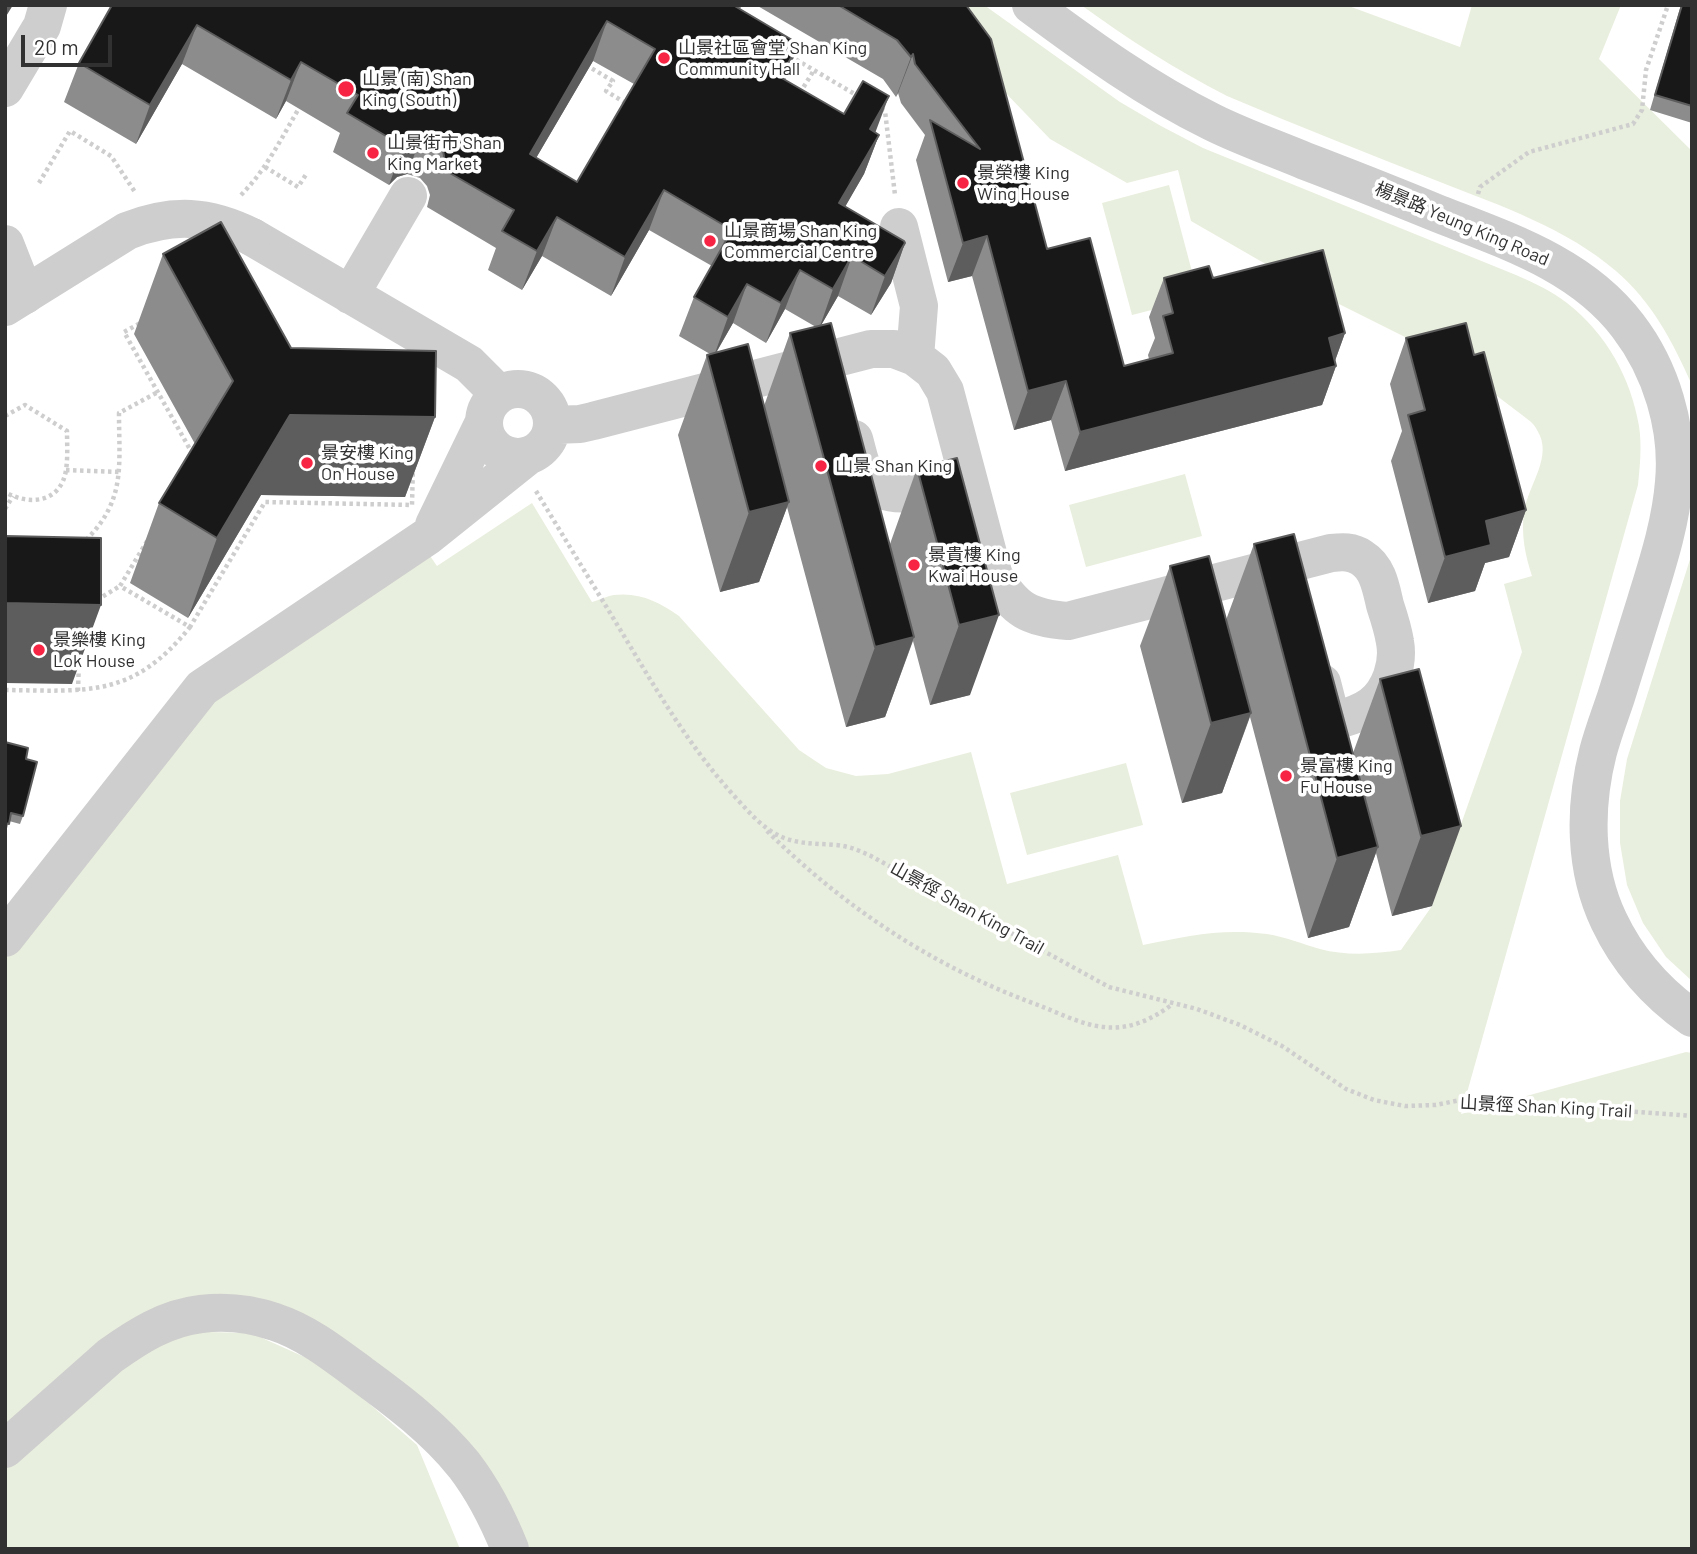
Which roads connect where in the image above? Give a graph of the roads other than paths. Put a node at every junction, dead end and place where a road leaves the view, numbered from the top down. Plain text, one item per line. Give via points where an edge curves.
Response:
1 (48, 5) edge
2 (1031, 5) edge
3 (5, 88) edge
4 (408, 196) dead end
5 (899, 227) road end
6 (5, 244) edge
7 (350, 295) junction
8 (15, 301) edge
9 (915, 357) junction
10 (840, 385) junction
11 (491, 409) junction
12 (553, 425) junction
13 (532, 473) junction
14 (968, 478) junction
15 (429, 536) junction
16 (1290, 563) junction
17 (1300, 603) edge
18 (1314, 656) edge
19 (5, 938) edge
20 (1692, 1018) edge
21 (5, 1449) edge
22 (510, 1549) edge

1 - 3 street via 42,26
2 - 20 street, 楊景路 Yeung King Road via 1134,79 1214,123 1552,261 1611,305 1642,347 1668,412 1674,481 1667,530 1598,751 1590,799 1590,844 1598,893 1625,950 1658,992
4 - 7 street
5 - 9 street via 919,306
6 - 8 street
7 - 8 street, bridge via 251,237 190,218 147,223 127,231
7 - 11 street via 468,364 489,384
9 - 10 street via 894,349 870,349
9 - 14 street via 933,371 945,391
10 - 12 street
10 - 14 street via 861,465 880,489 895,495
11 - 12 street via 508,390 530,390 547,404
11 - 13 street via 486,435 493,446
11 - 15 street
12 - 13 street
13 - 15 street
14 - 16 street via 994,576 1006,595 1024,610 1046,619 1068,621
15 - 19 street via 202,688
16 - 17 street
16 - 18 street via 1346,551 1361,556 1379,581 1395,644 1395,667 1387,688 1372,705 1332,722
21 - 22 street via 110,1356 142,1334 202,1314 259,1318 321,1345 427,1426 478,1485

